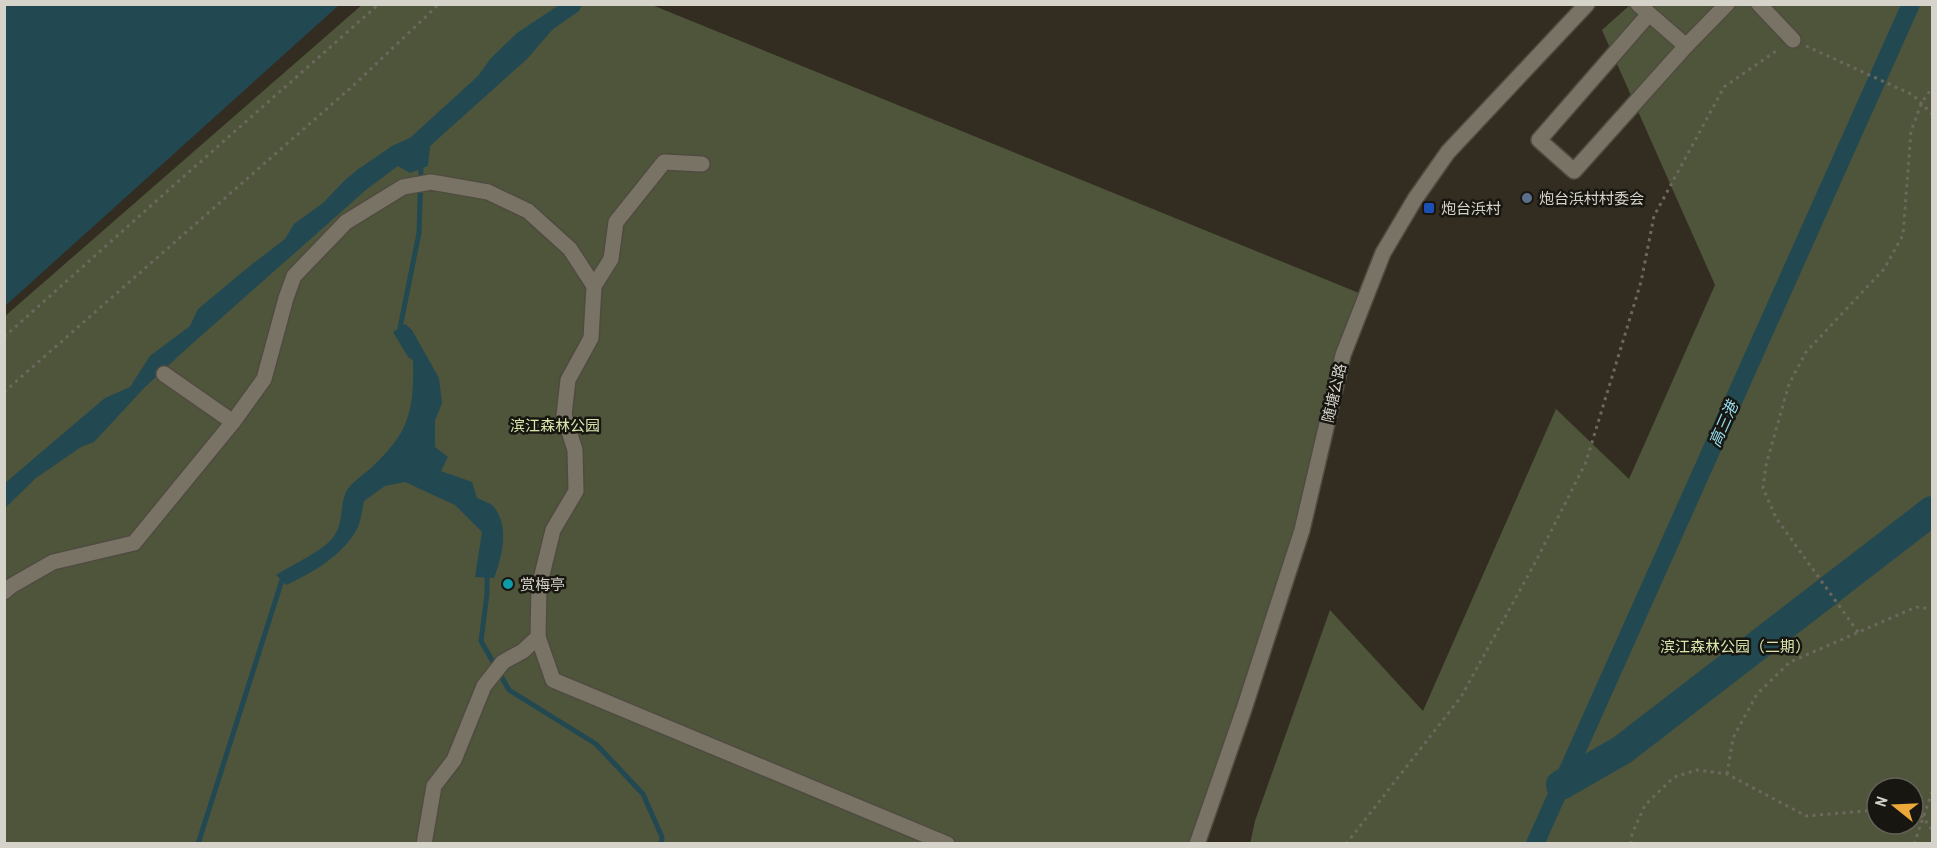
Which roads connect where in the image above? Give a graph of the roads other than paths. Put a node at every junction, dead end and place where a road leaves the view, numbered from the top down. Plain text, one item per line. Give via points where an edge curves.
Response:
1 (1587, 4) edge
2 (1727, 4) edge
3 (1759, 4) edge
4 (1643, 9) edge
5 (1792, 40) road end
6 (1686, 46) junction
7 (702, 164) dead end
8 (594, 286) junction
9 (164, 374) dead end
10 (233, 422) junction
11 (4, 592) edge
12 (538, 637) junction
13 (424, 843) edge
14 (947, 843) edge
15 (1197, 843) edge

1 - 15 street, 随塘公路 via 1448,152 1383,253 1343,355 1302,530
2 - 6 street
3 - 5 street
4 - 6 street
4 - 6 street via 1539,140 1574,171
7 - 8 street via 664,162 616,222 611,259
8 - 10 street via 570,249 528,211 488,192 431,182 403,187 346,222 294,276 264,379
8 - 12 street via 591,338 568,380 564,415 574,450 576,491 553,530 539,587
9 - 10 street
10 - 11 street via 134,543 53,562
12 - 13 street via 502,662 484,686 454,760 434,786
12 - 14 street via 553,680

